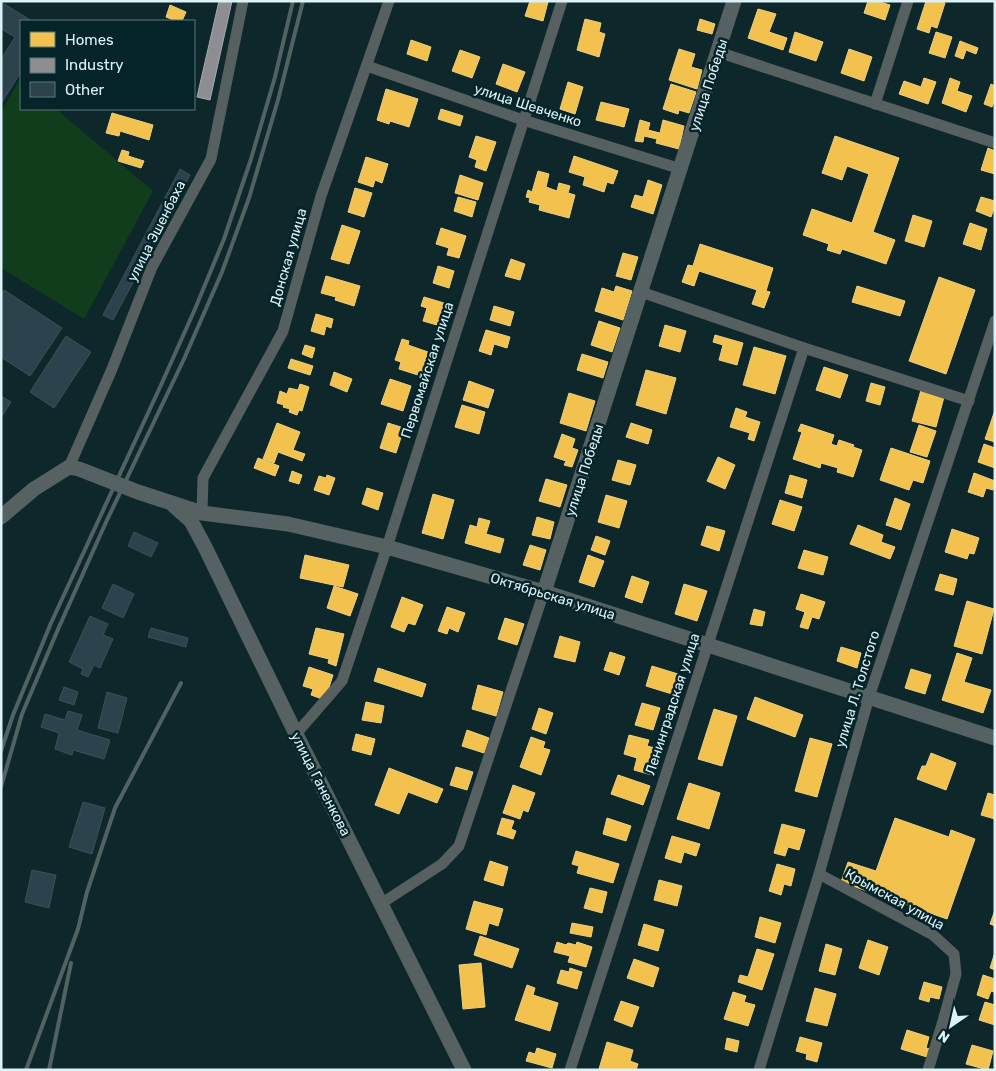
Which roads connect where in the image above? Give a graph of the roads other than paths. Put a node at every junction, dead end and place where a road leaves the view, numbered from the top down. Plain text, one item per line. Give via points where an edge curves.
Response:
1 (243, 1) edge
2 (389, 1) edge
3 (562, 1) edge
4 (734, 1) edge
5 (908, 1) edge
6 (718, 52) junction
7 (367, 66) junction
8 (875, 104) junction
9 (524, 120) junction
10 (995, 143) edge
11 (680, 169) junction
12 (641, 292) junction
13 (995, 321) edge
14 (804, 348) junction
15 (969, 401) junction
16 (69, 467) junction
17 (171, 503) junction
18 (202, 512) junction
19 (1, 517) edge
20 (387, 547) junction
21 (544, 592) junction
22 (707, 645) junction
23 (869, 697) junction
24 (296, 734) junction
25 (995, 738) edge
26 (819, 874) junction
27 (382, 903) junction
28 (464, 1070) edge
29 (570, 1070) edge
30 (759, 1070) edge
31 (928, 1070) edge

1 - 16 street, улица Эшенбаха via 211,159 152,267
2 - 7 street, Донская улица
3 - 9 street, Первомайская улица
4 - 6 street, улица Победы
5 - 8 street
6 - 8 street
6 - 11 street, улица Победы
7 - 9 street, улица Шевченко
7 - 18 street, Донская улица via 321,196 283,330 204,478
8 - 10 street
9 - 11 street, улица Шевченко
9 - 20 street, Первомайская улица
11 - 12 street, улица Победы
12 - 14 street
12 - 21 street, улица Победы
13 - 15 street, улица Л. Толстого
14 - 15 street
14 - 22 street, Ленинградская улица
15 - 23 street, улица Л. Толстого
16 - 17 street, Октябрьская улица
16 - 19 street via 34,489
17 - 18 street, Октябрьская улица
17 - 24 street, улица Ганенкова via 191,521
18 - 20 street, Октябрьская улица via 288,524
20 - 21 street, Октябрьская улица
20 - 24 street, Первомайская улица via 342,681
21 - 22 street, Октябрьская улица
21 - 27 street, улица Победы via 459,846 442,864
22 - 23 street, Октябрьская улица
22 - 29 street, Ленинградская улица
23 - 25 street, Октябрьская улица
23 - 26 street, улица Л. Толстого
24 - 27 street, улица Ганенкова
26 - 30 street, улица Л. Толстого
26 - 31 street, Крымская улица via 934,935 954,954 956,974
27 - 28 street, улица Ганенкова

